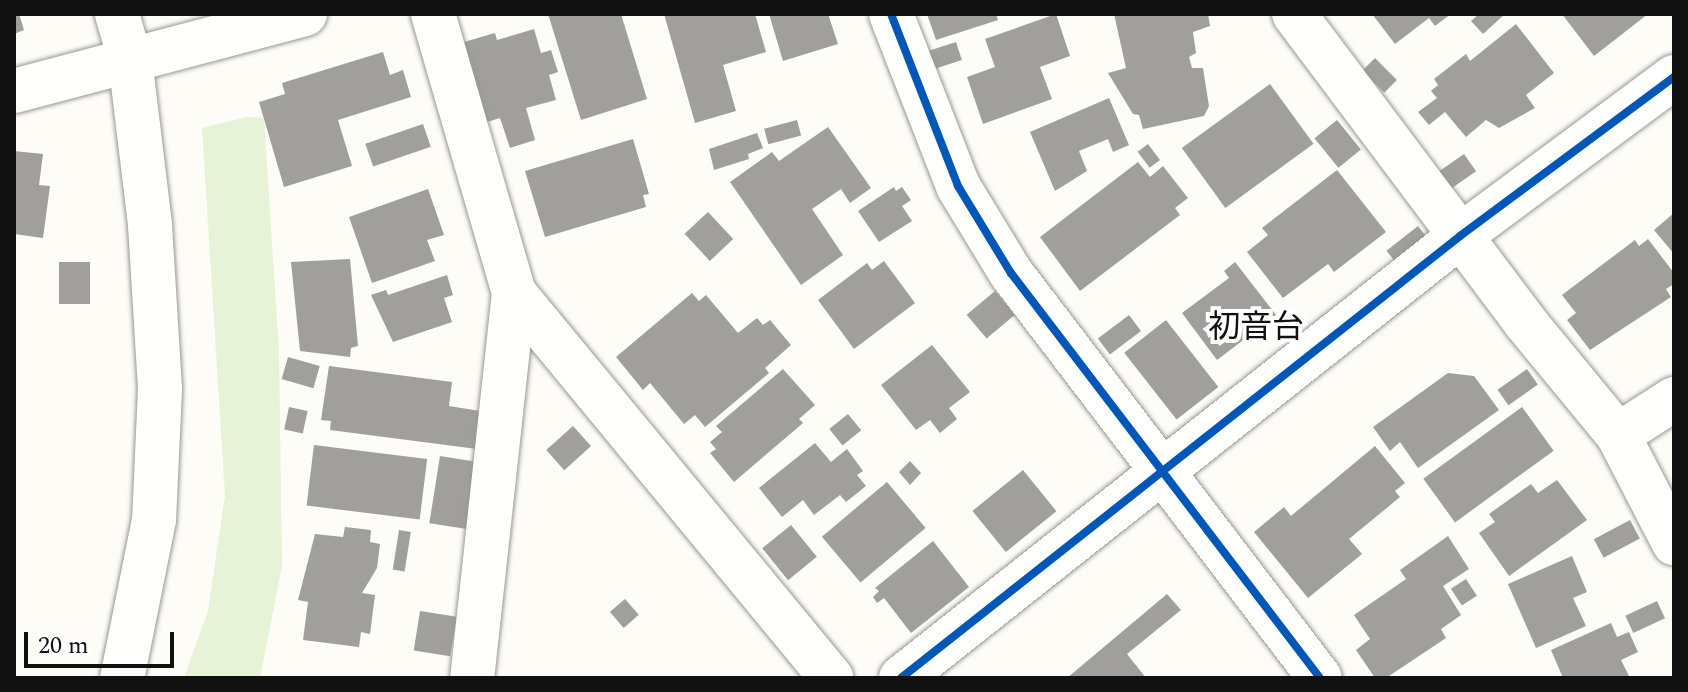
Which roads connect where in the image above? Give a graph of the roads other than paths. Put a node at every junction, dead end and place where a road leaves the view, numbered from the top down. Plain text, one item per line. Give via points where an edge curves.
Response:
1 (117, 14) edge
2 (305, 14) edge
3 (433, 14) edge
4 (891, 14) edge
5 (1294, 14) edge
6 (130, 59) junction
7 (1674, 77) edge
8 (14, 91) edge
9 (1460, 236) junction
10 (514, 293) junction
11 (1674, 399) edge
12 (1618, 435) junction
13 (1163, 470) junction
14 (1674, 543) edge
15 (122, 678) edge
16 (472, 678) edge
17 (831, 678) edge
18 (901, 678) edge
19 (1320, 678) edge

1 - 6 street
2 - 6 street
3 - 10 street
4 - 13 street via 958,186 1011,273
5 - 9 street
6 - 8 street
6 - 15 street via 150,225 160,389 154,520
7 - 9 street
9 - 12 street
9 - 13 street
10 - 16 street
10 - 17 street
11 - 12 street
12 - 14 street
13 - 18 street
13 - 19 street

